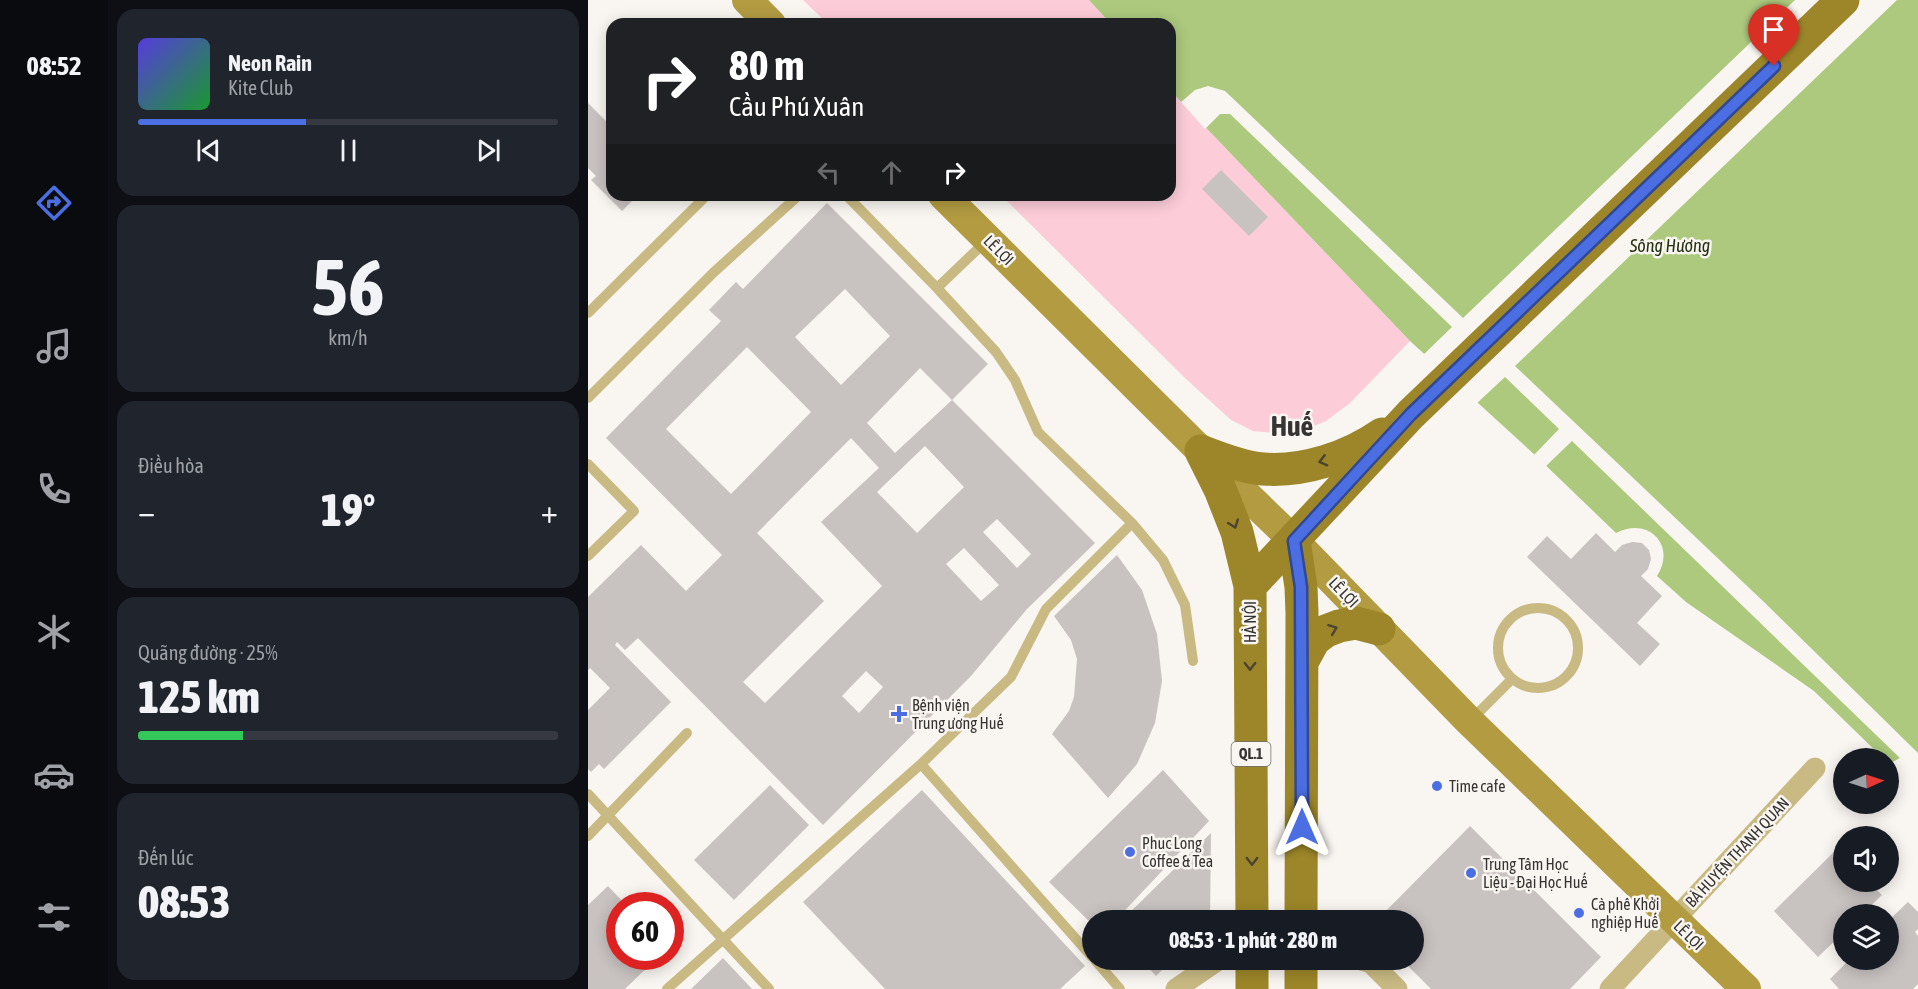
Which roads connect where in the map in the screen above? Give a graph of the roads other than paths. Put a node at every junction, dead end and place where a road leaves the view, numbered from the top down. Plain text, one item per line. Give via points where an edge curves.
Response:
1 (747, 0) edge
2 (1843, 0) edge
3 (765, 18) edge
4 (701, 201) edge
5 (792, 201) edge
6 (852, 201) edge
7 (949, 201) edge
8 (988, 239) junction
9 (937, 288) junction
10 (588, 313) edge
11 (588, 398) edge
12 (1411, 414) junction
13 (1201, 451) junction
14 (588, 464) edge
15 (1132, 523) junction
16 (1294, 541) junction
17 (588, 556) edge
18 (1250, 586) junction
19 (1379, 629) junction
20 (1193, 660) dead end
21 (1302, 662) junction
22 (1512, 679) junction
23 (1469, 721) junction
24 (687, 733) dead end
25 (921, 764) junction
26 (1815, 768) dead end
27 (588, 794) edge
28 (608, 816) junction
29 (588, 836) edge
30 (1252, 910) edge
31 (1301, 910) edge
32 (1673, 920) junction
33 (723, 938) junction
34 (1082, 946) edge
35 (1103, 970) edge
36 (1204, 970) edge
37 (1252, 970) edge
38 (1301, 970) edge
39 (1378, 970) edge
40 (667, 989) edge
41 (769, 989) edge
42 (1120, 989) edge
43 (1176, 989) edge
44 (1252, 989) edge
45 (1301, 989) edge
46 (1397, 989) edge
47 (1610, 989) edge
48 (1746, 989) edge

1 - 3 main road
2 - 12 main road
4 - 10 lane
5 - 11 lane via 713,273
6 - 9 lane
7 - 8 main road, LÊ LỢI
8 - 9 lane
8 - 13 main road, LÊ LỢI
9 - 15 lane via 1009,370 1038,432
12 -> 13 main road via 1371,442 1330,460 1295,467 1264,469 1232,463
12 - 16 main road, HÀ NỘI
13 - 16 main road, LÊ LỢI
13 -> 18 main road via 1237,532
14 - 17 lane via 634,511
15 - 20 lane via 1163,560 1185,605
15 - 25 lane via 1046,609 1011,677
16 - 18 main road, HÀ NỘI
16 - 19 main road, LÊ LỢI
16 - 21 main road via 1301,587
18 -> 30 main road, HÀ NỘI / QL.1
21 -> 19 main road via 1314,640 1326,631 1356,623
19 - 23 main road, LÊ LỢI
21 - 31 main road
22 - 22 lane via 1530,688 1545,688 1567,676 1578,654 1576,635 1566,619 1543,608 1530,608 1507,622 1498,648 1500,662
22 - 23 lane
23 - 32 main road, LÊ LỢI
24 - 28 lane
25 - 33 lane
25 - 34 lane
26 - 32 street, BÀ HUYỆN THANH QUAN
27 - 28 lane
28 - 29 lane
28 - 33 lane
32 - 47 street, BÀ HUYỆN THANH QUAN
32 - 48 main road, LÊ LỢI
33 - 40 lane
33 - 41 lane
35 - 42 lane
36 - 43 street
37 - 44 main road
38 - 45 main road
39 - 46 street

